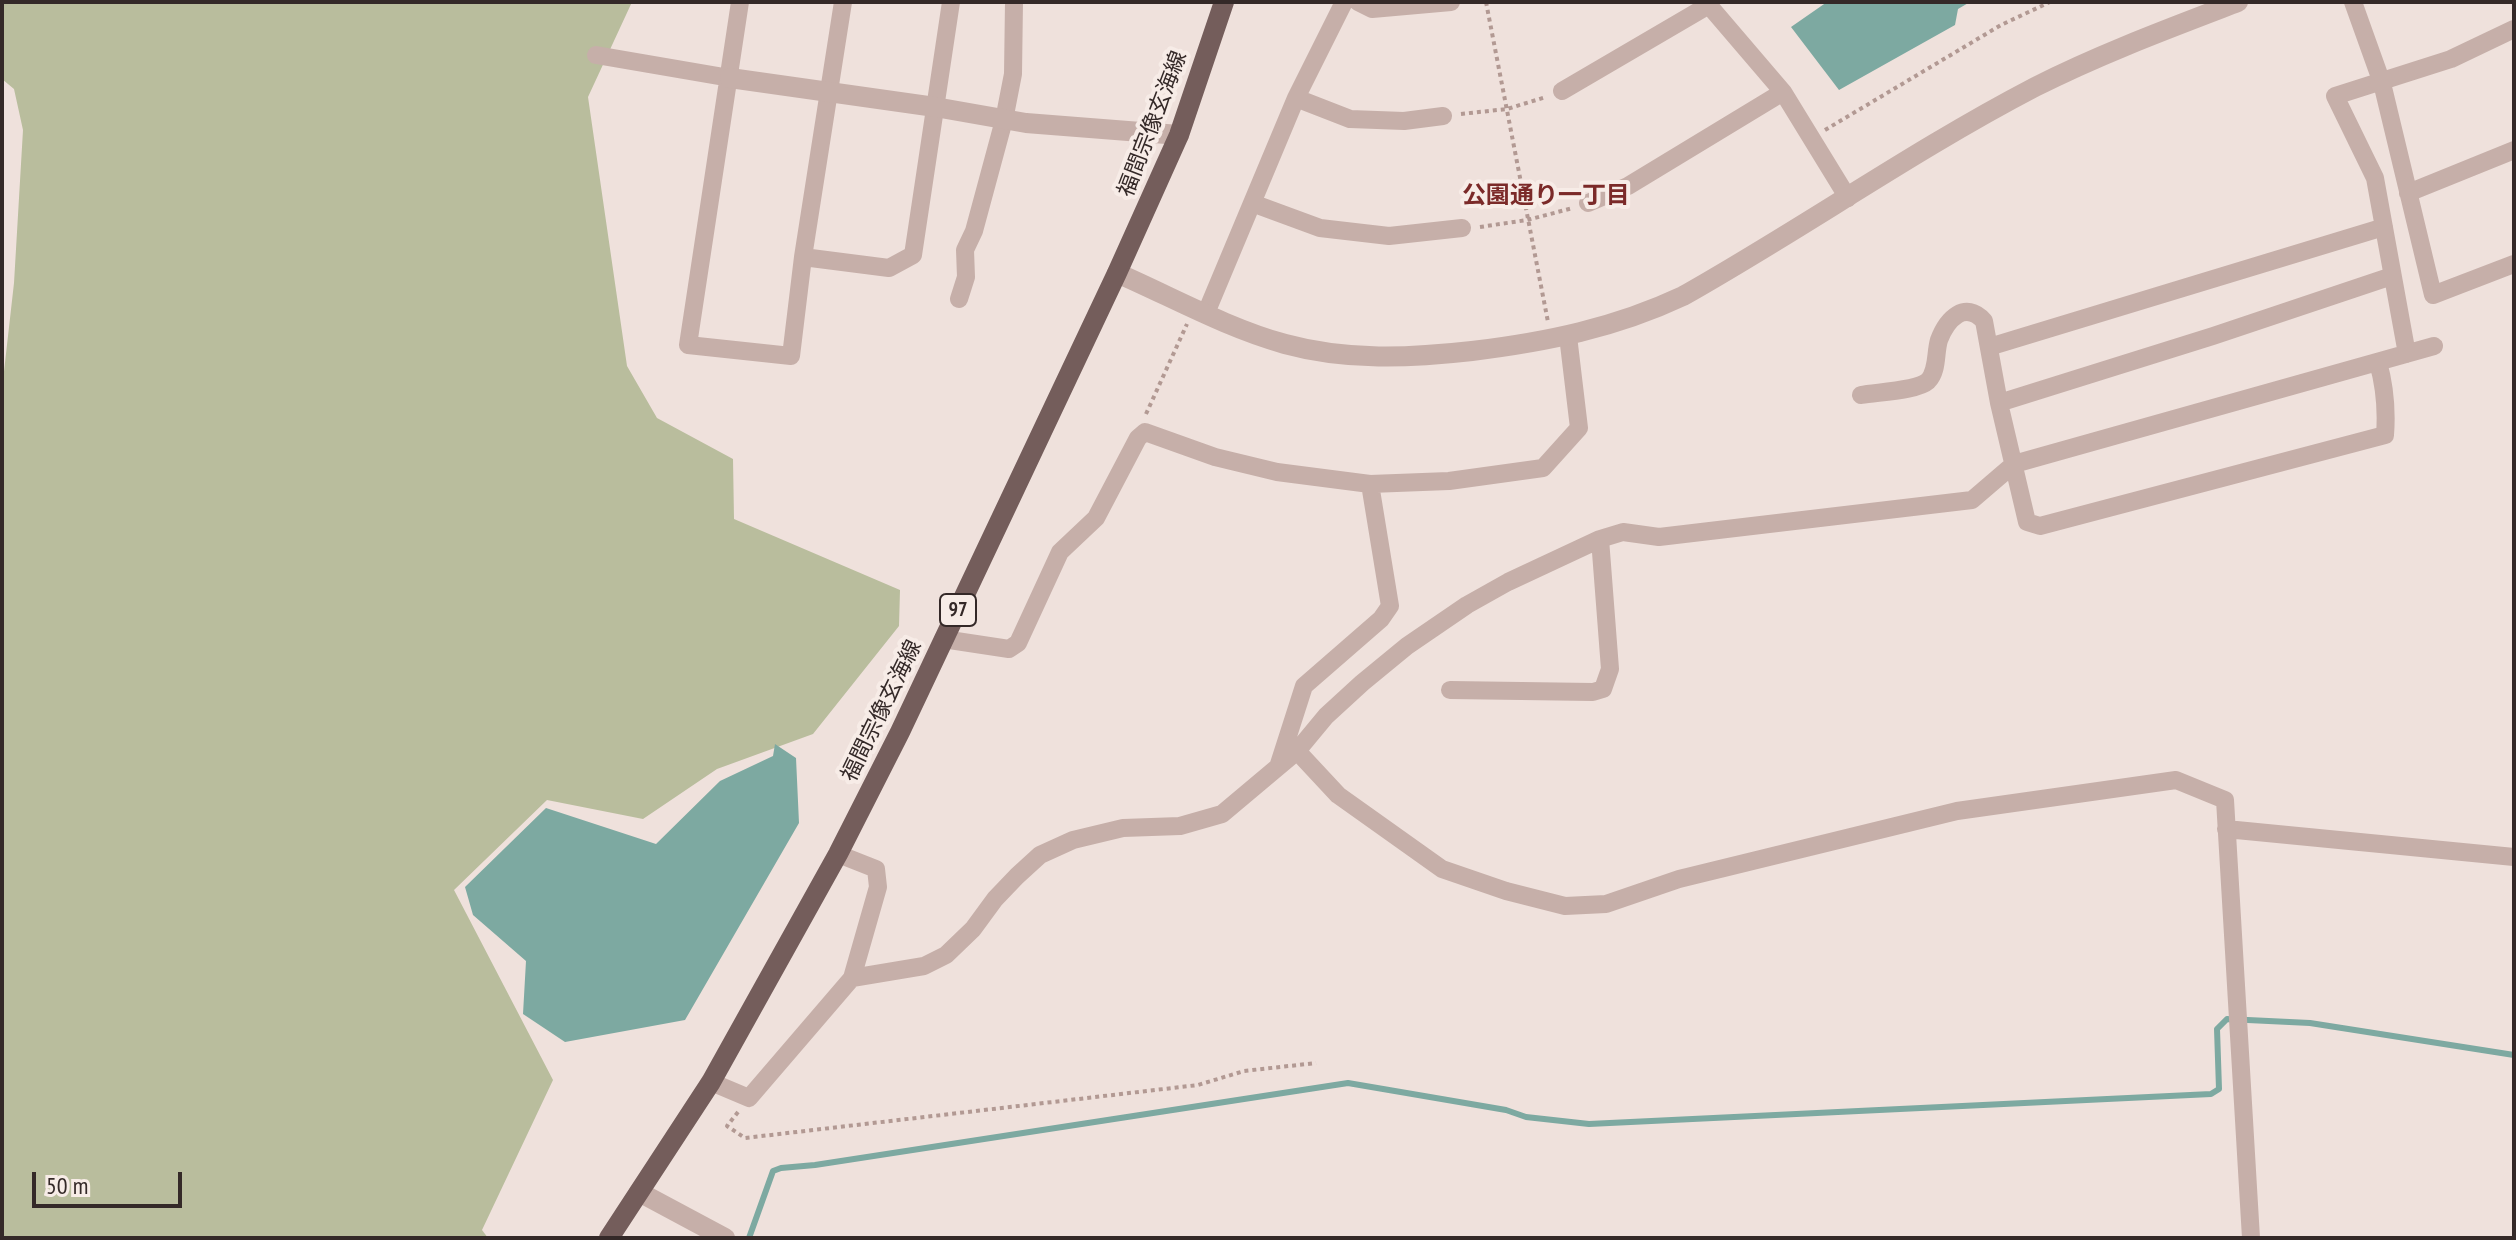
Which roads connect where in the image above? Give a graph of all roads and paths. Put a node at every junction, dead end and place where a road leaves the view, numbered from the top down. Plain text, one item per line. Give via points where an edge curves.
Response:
1 (740, 2) edge
2 (843, 2) edge
3 (951, 2) edge
4 (1014, 2) edge
5 (1224, 2) edge
6 (1344, 2) edge
7 (1358, 2) edge
8 (1451, 2) edge
9 (1486, 2) edge
10 (2050, 2) edge
11 (2238, 2) edge
12 (2353, 2) edge
13 (1707, 3) edge
14 (2206, 8) edge
15 (2514, 29) edge
16 (596, 55) dead end
17 (730, 78) junction
18 (2382, 83) junction
19 (829, 91) junction
20 (1562, 91) joint
21 (1783, 92) junction
22 (1296, 98) junction
23 (935, 107) junction
24 (1507, 109) junction
25 (1443, 116) joint
26 (1004, 120) junction
27 (1179, 135) junction
28 (1813, 138) junction
29 (2514, 150) edge
30 (2408, 193) junction
31 (1848, 198) junction
32 (1252, 203) junction
33 (1588, 203) joint
34 (1527, 220) junction
35 (2384, 227) junction
36 (1462, 228) joint
37 (803, 257) junction
38 (2514, 264) edge
39 (1117, 273) junction
40 (2392, 276) junction
41 (959, 299) dead end
42 (1200, 310) junction
43 (1559, 338) junction
44 (2434, 346) dead end
45 (1989, 347) junction
46 (2407, 354) junction
47 (2378, 362) junction
48 (1861, 395) dead end
49 (1999, 403) junction
50 (1145, 432) junction
51 (2014, 464) junction
52 (1370, 484) junction
53 (1600, 539) junction
54 (943, 639) junction
55 (1450, 690) dead end
56 (1297, 751) junction
57 (1278, 767) junction
58 (2226, 829) junction
59 (838, 854) junction
60 (2514, 857) edge
61 (852, 978) junction
62 (1316, 1063) dead end
63 (711, 1082) junction
64 (749, 1098) junction
65 (639, 1192) junction
66 (609, 1238) edge
67 (725, 1238) edge
68 (2251, 1238) edge

1 - 17 street
2 - 19 street
3 - 23 street
4 - 26 street via 1013,74
5 - 27 main road, 福間宗像玄海線 / 97
6 - 22 street
7 - 8 street via 1372,9
9 - 24 path
10 - 28 path via 2001,25
11 - 14 street
12 - 18 street
13 - 20 street
13 - 21 street
14 - 31 street via 2037,86
15 - 18 street
16 - 17 street
17 - 19 street
17 - 37 street via 688,345 791,356
18 - 30 street
18 - 35 street via 2335,96 2375,178
19 - 23 street
19 - 37 street
20 - 24 path
21 - 28 street
21 - 33 street via 1628,186
22 - 25 street via 1373,122
22 - 32 street
23 - 26 street
23 - 37 street via 913,255 889,268
24 - 25 path
24 - 34 path
26 - 27 street
26 - 41 street via 965,250 966,277
27 - 39 main road, 福間宗像玄海線 / 97
28 - 31 street
29 - 30 street
30 - 38 street via 2433,295
31 - 43 street via 1683,296 1625,320
32 - 36 street via 1320,228 1389,236
32 - 42 street
33 - 34 path
34 - 36 path
34 - 43 path
35 - 40 street
35 - 45 street
39 - 42 street
39 - 54 main road, 福間宗像玄海線 / 97
40 - 46 street
40 - 49 street
42 - 43 street via 1284,343 1342,354 1431,356
42 - 50 path via 1143,421
43 - 52 street via 1579,428 1543,468 1449,481
44 - 46 street
45 - 48 street via 1984,321 1976,313 1957,314 1940,339 1929,381
45 - 49 street
46 - 47 street
47 - 51 street
47 - 51 street via 2387,408 2385,435 2040,526 2027,522
49 - 51 street
50 - 52 street via 1277,472
50 - 54 street via 1096,518 1060,552 1018,643 1009,649
51 - 53 street via 1972,500 1659,537 1623,532
52 - 57 street via 1390,606 1304,686
53 - 55 street via 1610,669 1603,689
53 - 56 street via 1467,605 1407,646 1326,716
54 - 59 main road, 福間宗像玄海線 / 97
56 - 57 street
56 - 58 street via 1338,795 1442,869 1565,906 1606,904 1679,879 1957,811 2176,780 2225,800
57 - 61 street via 1222,814 1180,826 1123,828 1073,840 1040,855 946,955 924,966
58 - 60 street
58 - 68 street
59 - 61 street via 876,869 878,887
59 - 63 main road, 福間宗像玄海線 / 97
61 - 64 street
62 - 64 path via 1244,1071 1198,1085 745,1138 727,1126
63 - 64 street
63 - 65 main road, 福間宗像玄海線 / 97
65 - 66 main road, 福間宗像玄海線 / 97
65 - 67 street

